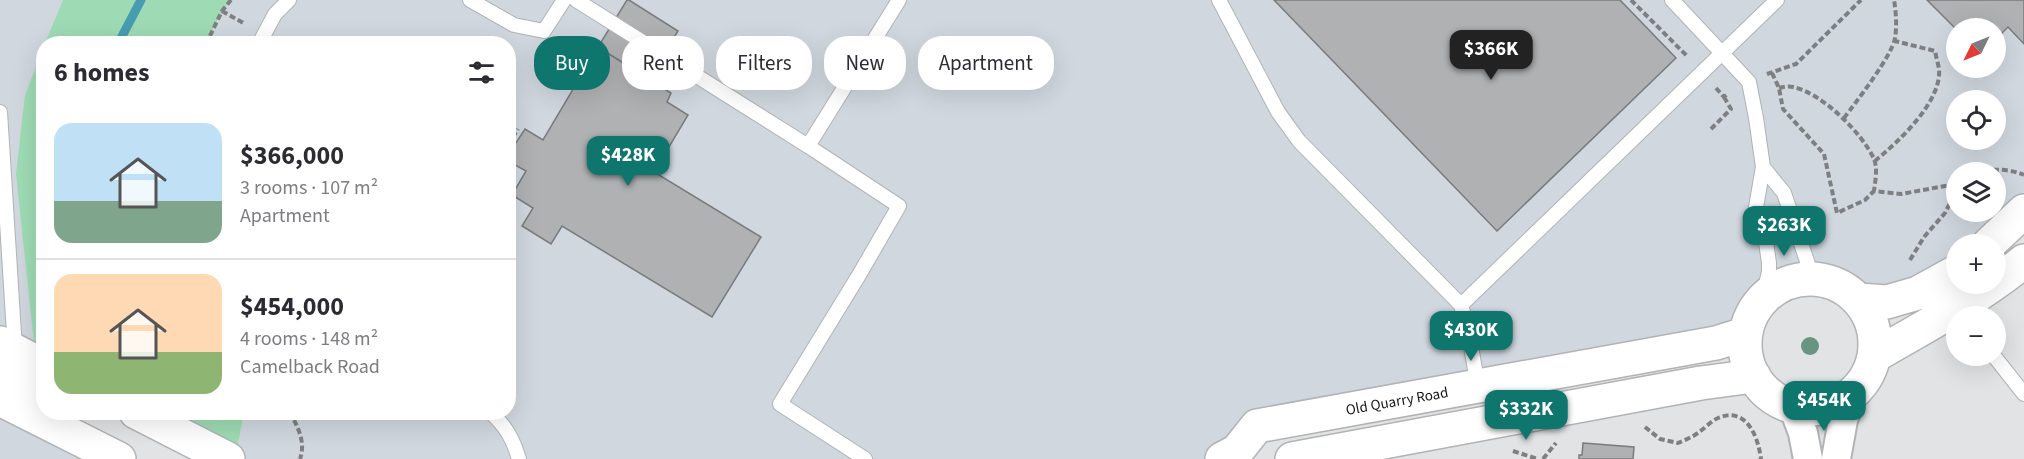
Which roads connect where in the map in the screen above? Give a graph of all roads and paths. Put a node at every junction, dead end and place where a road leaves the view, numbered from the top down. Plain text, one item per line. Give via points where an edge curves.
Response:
1 (231, 0) edge
2 (289, 0) edge
3 (470, 0) edge
4 (564, 0) edge
5 (576, 0) edge
6 (899, 0) edge
7 (1219, 0) edge
8 (1672, 0) edge
9 (1776, 0) edge
10 (1894, 0) edge
11 (210, 36) edge
12 (263, 36) edge
13 (1895, 41) junction
14 (1722, 53) junction
15 (1772, 73) dead end
16 (1779, 88) junction
17 (1724, 97) dead end
18 (0, 112) edge
19 (1844, 118) junction
20 (518, 129) dead end
21 (1711, 129) dead end
22 (516, 132) edge
23 (808, 146) junction
24 (1875, 161) junction
25 (1763, 167) junction
26 (2006, 170) edge
27 (2024, 175) edge
28 (1946, 186) edge
29 (1874, 191) junction
30 (1946, 211) edge
31 (2024, 211) edge
32 (2000, 234) edge
33 (2024, 261) edge
34 (1910, 267) dead end
35 (1946, 278) edge
36 (1813, 279) junction
37 (1762, 300) junction
38 (1858, 300) junction
39 (1461, 305) junction
40 (1968, 306) edge
41 (1946, 320) edge
42 (1745, 334) junction
43 (1874, 356) junction
44 (23, 365) edge
45 (2002, 366) edge
46 (1754, 376) junction
47 (1478, 387) junction
48 (1852, 394) junction
49 (2024, 394) edge
50 (0, 399) edge
51 (1793, 406) junction
52 (36, 417) edge
53 (42, 420) edge
54 (147, 420) edge
55 (294, 420) edge
56 (499, 420) edge
57 (1641, 424) dead end
58 (1565, 437) dead end
59 (1240, 456) edge
60 (119, 459) edge
61 (228, 459) edge
62 (300, 459) edge
63 (519, 459) edge
64 (865, 459) edge
65 (1292, 459) edge
66 (1543, 459) edge
67 (1761, 459) edge
68 (1808, 459) edge
69 (1836, 459) edge

1 - 11 path
2 - 12 lane via 275,14
3 - 4 lane via 514,25 544,31
5 - 23 lane
6 - 23 lane
7 - 39 lane via 1278,112 1299,141
8 - 14 lane
9 - 14 lane
10 - 13 path
13 - 19 path
13 - 24 path via 1935,51 1939,71 1927,106
14 - 25 lane via 1749,82
14 - 39 lane
15 - 16 path
16 - 19 path via 1792,87 1809,93
16 - 29 path via 1783,109 1824,154 1837,213 1865,200
17 - 21 path via 1731,109
18 - 44 lane
19 - 24 path
20 - 22 path
23 - 64 lane via 899,206 780,404
24 - 29 path
25 - 36 lane via 1784,193
25 - 37 lane via 1756,207 1765,235 1769,272
26 - 27 path
28 - 29 path via 1901,194
30 - 34 path via 1924,237
31 - 32 street
33 - 40 street
35 - 38 street via 1918,293 1887,302
36 - 37 street via 1787,283
36 - 38 street via 1842,288
37 - 42 street
38 - 43 street via 1869,317
39 - 47 lane
41 - 43 street
42 - 46 street via 1745,350
42 - 47 street, Old Quarry Road via 1716,343
43 - 48 street via 1867,375
45 - 49 lane
46 - 51 street via 1777,400
46 - 65 street
47 - 59 street, Old Quarry Road via 1257,426
48 - 51 street via 1833,405 1814,409
48 - 69 street
50 - 52 street
51 - 68 street
53 - 60 street
54 - 61 street
55 - 62 path via 301,434
56 - 63 lane via 513,439
57 - 67 path via 1660,439 1678,443 1718,418 1740,417 1753,428
58 - 66 path

